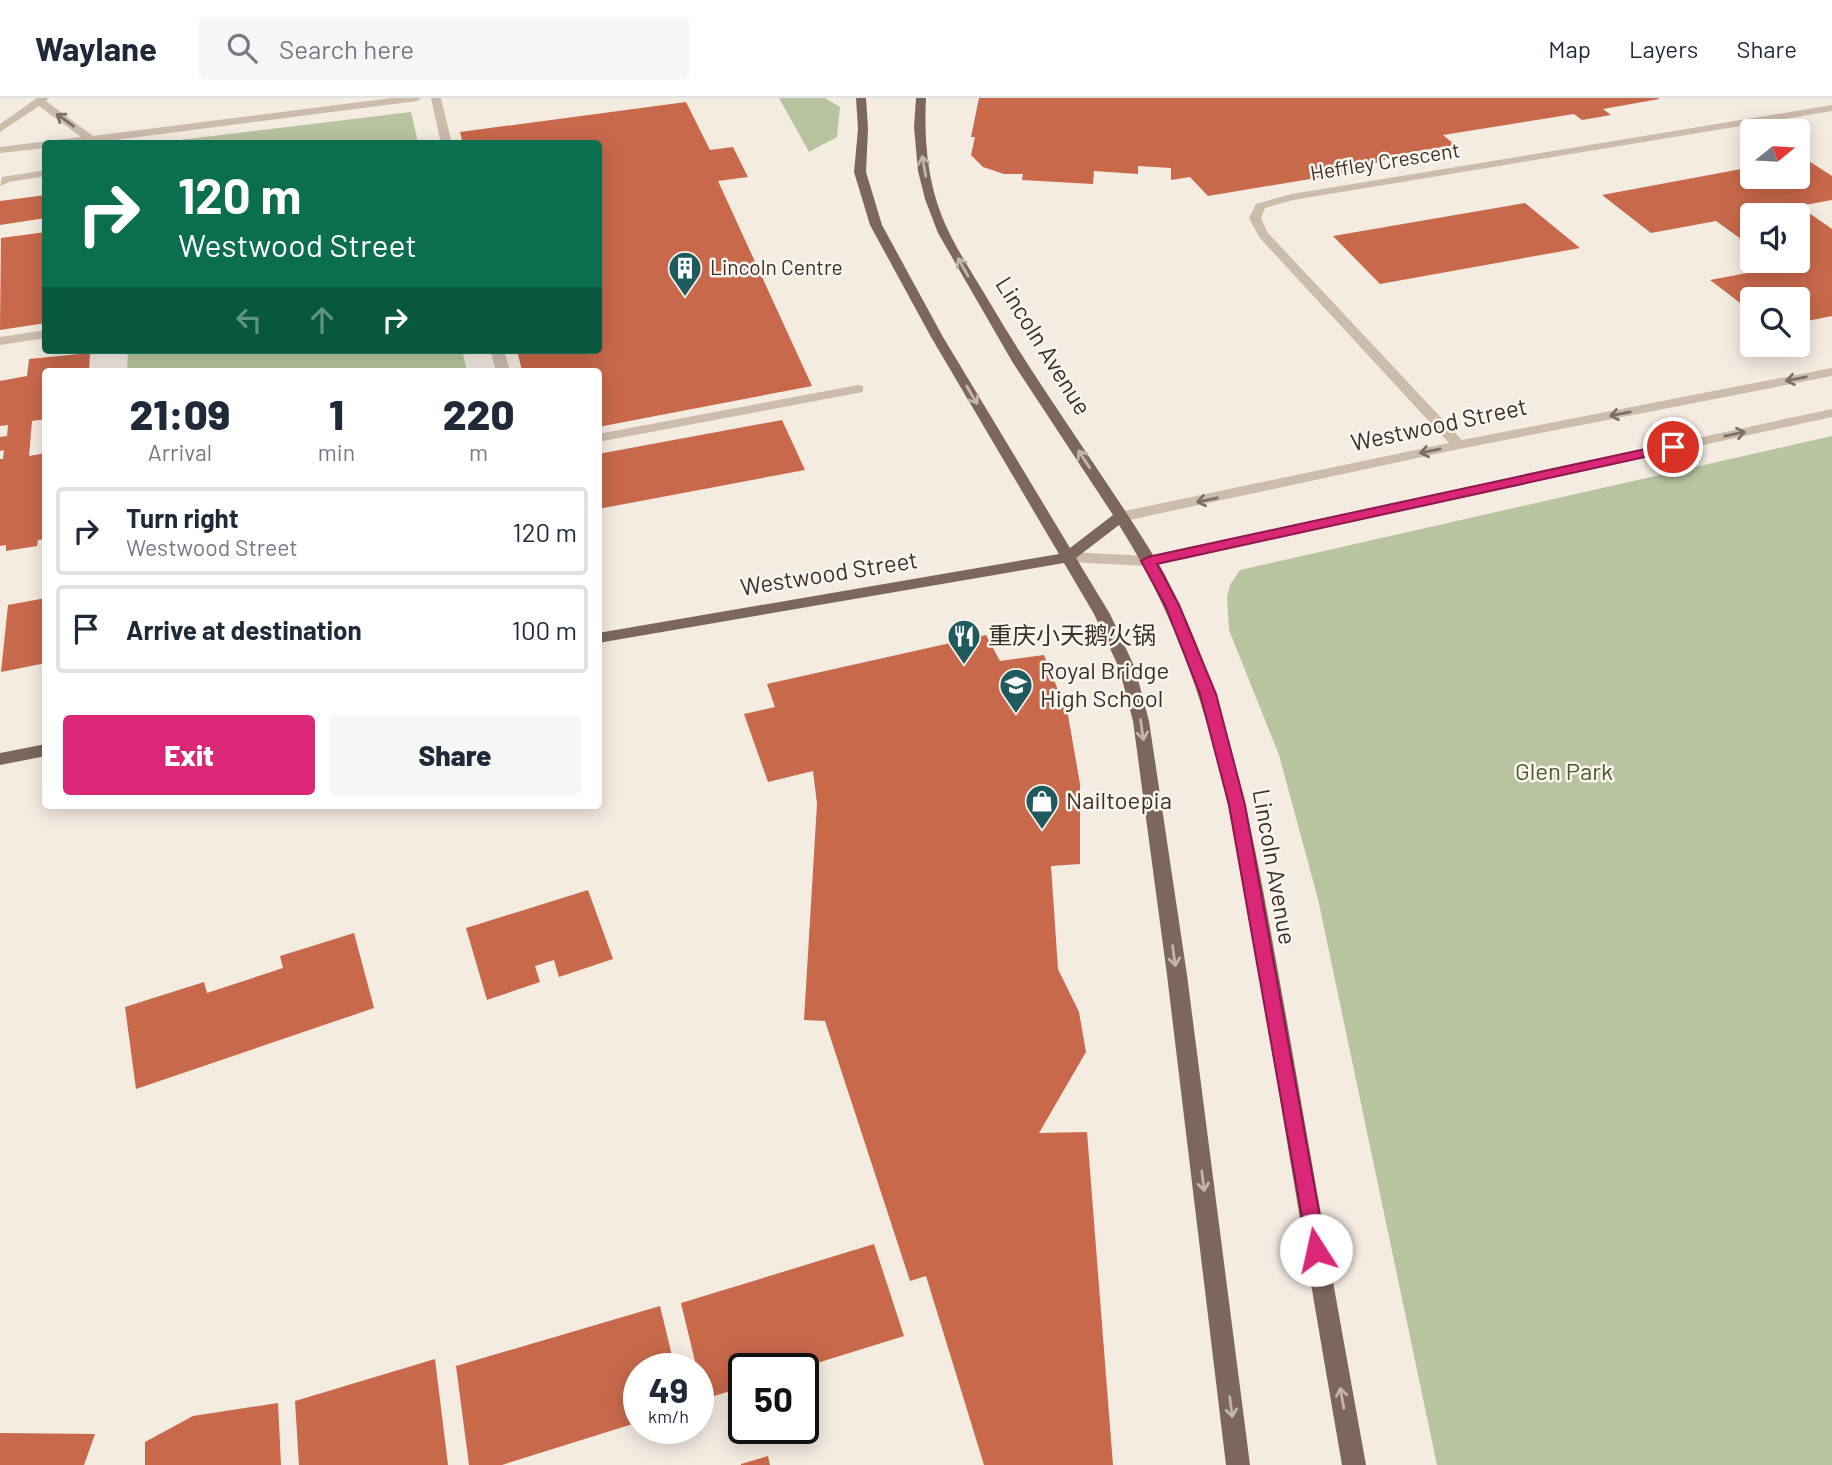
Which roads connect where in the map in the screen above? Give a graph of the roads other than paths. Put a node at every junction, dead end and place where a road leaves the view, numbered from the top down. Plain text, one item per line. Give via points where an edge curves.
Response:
1 (417, 98) edge
2 (436, 98) edge
3 (921, 98) edge
4 (42, 100) edge
5 (858, 100) edge
6 (362, 101) edge
7 (1832, 108) edge
8 (0, 129) edge
9 (90, 139) junction
10 (118, 139) edge
11 (83, 140) edge
12 (446, 140) edge
13 (42, 145) edge
14 (0, 150) edge
15 (42, 174) edge
16 (0, 183) edge
17 (42, 335) edge
18 (0, 341) edge
19 (1832, 372) edge
20 (858, 389) dead end
21 (1832, 413) edge
22 (602, 437) edge
23 (1459, 445) junction
24 (1120, 517) junction
25 (1068, 557) junction
26 (1148, 561) junction
27 (602, 637) edge
28 (42, 751) edge
29 (0, 760) edge
30 (1238, 1465) edge
31 (1354, 1465) edge

1 - 6 street
2 - 12 street
24 -> 3 main road, Lincoln Avenue via 997,328 943,231 922,158
4 - 8 street
9 -> 4 street
5 -> 25 main road via 863,129 860,172 876,225 936,337
6 - 10 street
7 - 23 street, Heffley Crescent via 1260,206 1255,218 1263,234
9 - 10 street
9 - 11 street
13 - 14 street
15 - 16 street
17 - 18 street
19 -> 23 street, Westwood Street
20 - 22 street
26 -> 21 street, Westwood Street
23 -> 24 street, Westwood Street
24 - 25 main road, Westwood Street
24 - 26 main road, Lincoln Avenue
25 - 26 street, Westwood Street
25 - 27 main road, Westwood Street
25 -> 30 main road via 1117,643 1141,721
31 -> 26 main road, Lincoln Avenue via 1237,805 1208,694 1177,616
28 - 29 main road

